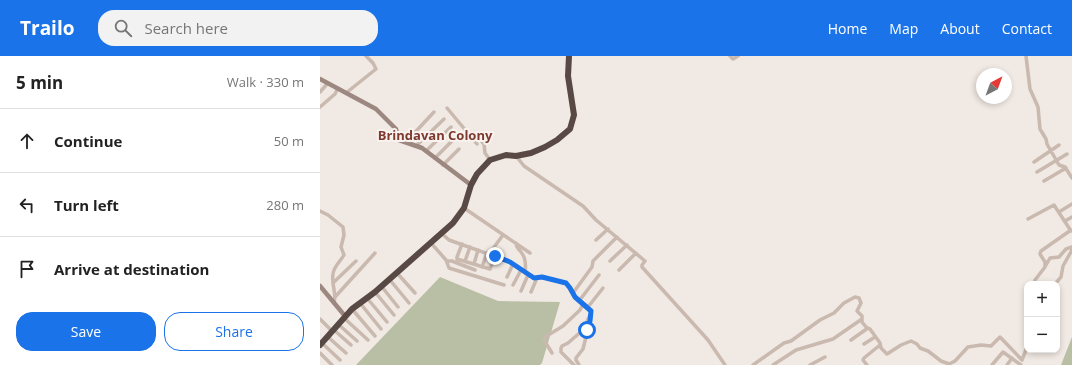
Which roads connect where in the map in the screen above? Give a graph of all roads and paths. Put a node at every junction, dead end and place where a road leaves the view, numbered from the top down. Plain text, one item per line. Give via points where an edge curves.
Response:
1 (570, 56) edge
2 (730, 56) edge
3 (738, 56) edge
4 (1026, 56) edge
5 (368, 57) edge
6 (320, 79) edge
7 (328, 83) junction
8 (338, 88) junction
9 (320, 92) edge
10 (346, 93) junction
11 (320, 107) edge
12 (447, 108) dead end
13 (434, 112) dead end
14 (444, 119) dead end
15 (451, 127) dead end
16 (459, 134) dead end
17 (470, 136) junction
18 (406, 142) junction
19 (477, 144) dead end
20 (418, 145) junction
21 (1059, 145) dead end
22 (459, 149) dead end
23 (426, 151) junction
24 (1051, 151) junction
25 (1067, 154) dead end
26 (516, 156) junction
27 (435, 158) junction
28 (490, 160) junction
29 (1056, 160) junction
30 (1034, 162) dead end
31 (443, 165) junction
32 (1066, 168) junction
33 (1037, 172) dead end
34 (1072, 178) edge
35 (1044, 181) dead end
36 (471, 185) junction
37 (1072, 204) edge
38 (464, 208) junction
39 (320, 211) edge
40 (1059, 212) junction
41 (1072, 217) edge
42 (1028, 219) dead end
43 (1065, 221) junction
44 (608, 229) junction
45 (1071, 231) edge
46 (441, 234) junction
47 (503, 235) junction
48 (617, 237) junction
49 (596, 240) dead end
50 (431, 243) junction
51 (516, 243) junction
52 (462, 244) junction
53 (627, 245) junction
54 (1072, 247) edge
55 (470, 248) junction
56 (478, 250) junction
57 (1072, 250) edge
58 (375, 253) dead end
59 (530, 253) dead end
60 (636, 253) junction
61 (488, 254) junction
62 (495, 256) junction
63 (356, 261) dead end
64 (447, 261) junction
65 (465, 261) junction
66 (610, 261) dead end
67 (474, 264) junction
68 (513, 264) junction
69 (1045, 266) junction
70 (482, 267) junction
71 (475, 270) dead end
72 (521, 270) junction
73 (619, 270) dead end
74 (397, 273) junction
75 (527, 274) junction
76 (598, 275) dead end
77 (507, 277) dead end
78 (536, 278) junction
79 (390, 280) junction
80 (582, 280) junction
81 (1035, 281) edge
82 (1058, 281) edge
83 (334, 282) junction
84 (504, 285) dead end
85 (513, 285) dead end
86 (320, 286) edge
87 (590, 286) junction
88 (382, 287) junction
89 (603, 288) dead end
90 (521, 291) dead end
91 (375, 292) junction
92 (531, 292) dead end
93 (415, 293) dead end
94 (573, 293) junction
95 (335, 296) junction
96 (367, 298) junction
97 (579, 301) junction
98 (334, 303) junction
99 (360, 303) junction
100 (409, 303) dead end
101 (583, 304) junction
102 (398, 307) dead end
103 (588, 307) junction
104 (352, 309) junction
105 (591, 314) junction
106 (394, 315) dead end
107 (344, 317) junction
108 (320, 319) edge
109 (862, 319) junction
110 (387, 322) dead end
111 (338, 324) junction
112 (868, 328) junction
113 (381, 330) dead end
114 (333, 331) junction
115 (375, 336) dead end
116 (328, 337) junction
117 (875, 337) junction
118 (368, 340) dead end
119 (851, 340) dead end
120 (357, 341) dead end
121 (321, 344) edge
122 (864, 344) dead end
123 (351, 345) dead end
124 (880, 345) junction
125 (320, 353) edge
126 (346, 353) dead end
127 (552, 353) dead end
128 (1025, 353) edge
129 (825, 357) dead end
130 (1012, 358) junction
131 (340, 360) dead end
132 (1022, 360) junction
133 (332, 365) edge
134 (574, 365) edge
135 (579, 365) edge
136 (725, 365) edge
137 (753, 365) edge
138 (772, 365) edge
139 (810, 365) edge
140 (867, 365) edge
141 (992, 365) edge
142 (1006, 365) edge
143 (1020, 365) edge

1 - 26 highway via 568,76 574,115 570,129 564,136 545,147
2 - 3 street via 733,59
4 - 24 street via 1030,89 1038,107 1040,129
5 - 10 street via 376,68
6 - 7 street
7 - 8 street
7 - 9 street
8 - 10 street
8 - 11 street
10 - 18 street via 376,109 396,129 399,140
12 - 17 street
13 - 18 street
14 - 20 street
15 - 23 street
16 - 27 street
17 - 19 street
17 - 28 street via 475,134 484,144 485,153
18 - 20 street
20 - 23 street
21 - 24 street
22 - 31 street
23 - 27 street
24 - 29 street
24 - 30 street
25 - 29 street
26 - 28 highway via 506,155
26 - 44 street via 524,166 583,206
27 - 31 street
28 - 36 highway
29 - 32 street via 1059,165
29 - 33 street
31 - 36 street
32 - 34 street
32 - 35 street
36 - 38 highway
37 - 40 street
38 - 46 highway via 454,223
38 - 47 street
39 - 83 street via 340,224 344,230 341,246 344,255 333,273
40 - 42 street via 1053,205
40 - 43 street
41 - 43 street
43 - 45 street
44 - 48 street
44 - 49 street
45 - 69 street via 1041,251
46 - 50 highway
46 - 52 street via 446,239
47 - 51 street
47 - 61 street
48 - 53 street
48 - 80 street via 593,261 592,267
50 - 64 street
50 - 74 highway
51 - 59 street
51 - 75 street via 516,247 522,252
52 - 55 street
52 - 65 street via 457,258
53 - 60 street
53 - 66 street
54 - 69 street via 1066,249 1059,257 1050,258
55 - 56 street
55 - 65 street
56 - 61 street
56 - 67 street
57 - 82 street
58 - 95 street
60 - 73 street
60 - 136 street via 645,261 642,267 708,340
61 - 62 street
61 - 70 street
62 - 68 street
62 - 70 street via 490,269
63 - 83 street
64 - 71 street
64 - 84 street via 449,268
65 - 67 street
67 - 70 street
68 - 72 street
68 - 77 street
69 - 81 street
72 - 75 street
72 - 85 street
74 - 79 highway
74 - 93 street
75 - 78 street
75 - 90 street
76 - 87 street
78 - 92 street
78 - 94 street via 563,282 569,285
79 - 88 highway
79 - 100 street
80 - 87 street
80 - 94 street
83 - 95 street
86 - 98 street
87 - 97 street
88 - 91 highway
88 - 102 street
89 - 103 street
91 - 96 highway
91 - 106 street
94 - 97 street
95 - 98 street
96 - 99 highway
96 - 110 street
97 - 101 street
98 - 107 street
99 - 104 highway
99 - 113 street
101 - 103 street
101 - 127 street via 563,326 545,337 544,340
103 - 105 street
104 - 107 highway
104 - 115 street
105 - 134 street via 584,329 561,348 561,352
105 - 135 street via 583,350 576,358
107 - 111 highway
107 - 118 street
108 - 114 street
109 - 112 street
109 - 137 street via 858,311 860,300 855,297
109 - 138 street via 833,339 796,350
111 - 114 highway
111 - 120 street
112 - 117 street
112 - 119 street
114 - 116 highway
114 - 123 street
116 - 121 highway
116 - 126 street
117 - 122 street
117 - 124 street
121 - 131 street
124 - 132 street via 887,354 906,342 913,342 949,364 968,347 991,346 1000,337
124 - 140 street via 864,358
125 - 133 street
128 - 132 street
129 - 139 street
130 - 141 street via 1003,352
130 - 142 street
130 - 143 street
132 - 143 street

